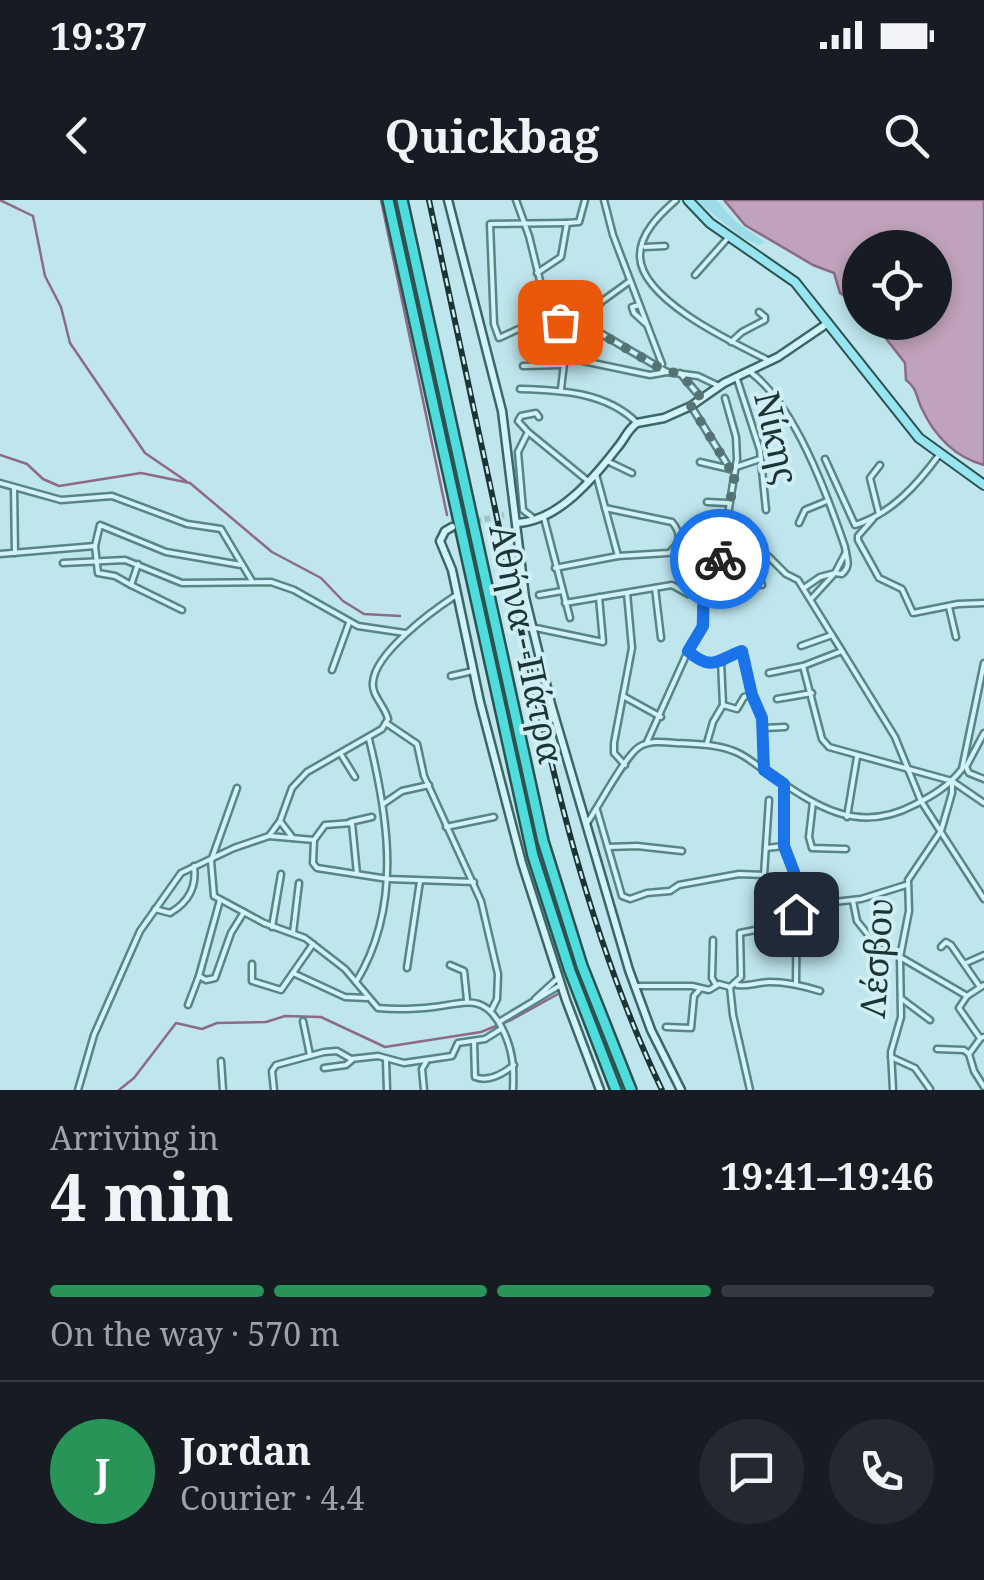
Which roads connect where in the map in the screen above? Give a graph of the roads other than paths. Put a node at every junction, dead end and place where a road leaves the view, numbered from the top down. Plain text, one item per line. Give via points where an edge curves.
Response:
1 (388, 200) edge
2 (402, 200) edge
3 (448, 200) edge
4 (516, 200) edge
5 (585, 200) edge
6 (604, 200) edge
7 (676, 200) edge
8 (688, 200) edge
9 (566, 223) junction
10 (524, 224) junction
11 (730, 235) junction
12 (665, 246) dead end
13 (642, 247) junction
14 (536, 273) junction
15 (695, 275) dead end
16 (630, 282) junction
17 (641, 305) junction
18 (759, 312) dead end
19 (551, 314) junction
20 (556, 320) junction
21 (569, 323) junction
22 (828, 323) junction
23 (646, 324) junction
24 (587, 326) junction
25 (526, 333) dead end
26 (731, 342) junction
27 (564, 357) junction
28 (770, 361) junction
29 (564, 365) junction
30 (523, 366) dead end
31 (665, 370) junction
32 (748, 370) junction
33 (680, 373) junction
34 (737, 378) junction
35 (719, 386) junction
36 (520, 389) dead end
37 (562, 390) junction
38 (725, 398) dead end
39 (702, 399) junction
40 (691, 406) junction
41 (540, 417) dead end
42 (637, 423) junction
43 (528, 432) junction
44 (940, 455) junction
45 (760, 459) junction
46 (606, 460) junction
47 (825, 460) dead end
48 (700, 462) dead end
49 (880, 465) dead end
50 (733, 469) junction
51 (632, 472) dead end
52 (596, 473) junction
53 (588, 481) junction
54 (0, 484) edge
55 (984, 485) edge
56 (14, 486) junction
57 (827, 501) junction
58 (707, 502) dead end
59 (728, 503) junction
60 (605, 508) junction
61 (766, 510) dead end
62 (516, 513) junction
63 (879, 514) junction
64 (504, 515) tunnel mouth
65 (873, 518) junction
66 (543, 519) junction
67 (747, 522) dead end
68 (516, 523) junction
69 (799, 523) dead end
70 (452, 526) dead end
71 (724, 538) junction
72 (858, 540) junction
73 (95, 546) junction
74 (750, 547) junction
75 (845, 550) junction
76 (722, 551) junction
77 (668, 553) junction
78 (0, 554) edge
79 (15, 554) junction
80 (618, 556) junction
81 (97, 560) junction
82 (63, 563) dead end
83 (138, 564) junction
84 (241, 565) junction
85 (555, 568) junction
86 (834, 573) junction
87 (252, 582) junction
88 (131, 585) junction
89 (762, 585) dead end
90 (655, 588) junction
91 (804, 588) junction
92 (562, 592) junction
93 (702, 592) junction
94 (627, 593) junction
95 (457, 595) junction
96 (539, 595) dead end
97 (599, 597) junction
98 (812, 598) junction
99 (565, 602) junction
100 (984, 604) edge
101 (948, 606) junction
102 (182, 610) dead end
103 (570, 618) dead end
104 (350, 622) junction
105 (531, 627) junction
106 (406, 633) junction
107 (832, 635) junction
108 (956, 637) dead end
109 (661, 638) dead end
110 (801, 646) dead end
111 (688, 651) junction
112 (842, 651) junction
113 (721, 662) junction
114 (984, 662) edge
115 (804, 666) junction
116 (332, 670) dead end
117 (474, 670) junction
118 (769, 673) dead end
119 (451, 676) dead end
120 (812, 694) junction
121 (752, 695) junction
122 (623, 696) junction
123 (777, 699) dead end
124 (723, 705) junction
125 (661, 717) junction
126 (386, 723) junction
127 (784, 727) dead end
128 (762, 728) junction
129 (984, 733) edge
130 (368, 738) junction
131 (646, 744) junction
132 (706, 745) junction
133 (343, 753) junction
134 (857, 756) junction
135 (626, 764) junction
136 (965, 765) junction
137 (907, 769) junction
138 (764, 770) junction
139 (354, 777) dead end
140 (984, 780) edge
141 (952, 782) junction
142 (784, 784) junction
143 (430, 785) junction
144 (237, 788) dead end
145 (769, 800) dead end
146 (812, 802) junction
147 (921, 802) junction
148 (984, 802) edge
149 (383, 804) junction
150 (597, 810) junction
151 (847, 816) junction
152 (372, 817) dead end
153 (494, 817) dead end
154 (280, 821) junction
155 (350, 822) junction
156 (584, 826) junction
157 (446, 827) junction
158 (941, 832) junction
159 (269, 836) junction
160 (292, 838) junction
161 (314, 840) junction
162 (784, 846) junction
163 (608, 847) junction
164 (766, 848) junction
165 (846, 849) dead end
166 (682, 852) dead end
167 (211, 860) junction
168 (194, 866) junction
169 (281, 874) dead end
170 (356, 874) junction
171 (388, 879) junction
172 (420, 881) junction
173 (474, 882) junction
174 (299, 883) dead end
175 (907, 884) junction
176 (984, 899) edge
177 (220, 900) junction
178 (854, 900) junction
179 (798, 906) junction
180 (155, 909) junction
181 (244, 912) junction
182 (796, 914) junction
183 (858, 923) junction
184 (272, 926) junction
185 (293, 933) junction
186 (854, 935) dead end
187 (713, 940) dead end
188 (312, 944) junction
189 (942, 947) dead end
190 (882, 952) dead end
191 (984, 955) edge
192 (900, 956) junction
193 (252, 964) dead end
194 (964, 964) junction
195 (450, 965) dead end
196 (407, 968) dead end
197 (293, 973) junction
198 (198, 976) junction
199 (561, 980) junction
200 (356, 982) junction
201 (796, 984) junction
202 (716, 985) junction
203 (734, 985) junction
204 (634, 986) junction
205 (982, 986) edge
206 (700, 989) junction
207 (820, 991) dead end
208 (967, 996) junction
209 (900, 997) junction
210 (368, 998) junction
211 (466, 1001) junction
212 (188, 1005) dead end
213 (491, 1011) junction
214 (930, 1020) dead end
215 (304, 1022) dead end
216 (501, 1025) junction
217 (666, 1027) dead end
218 (982, 1038) edge
219 (474, 1041) junction
220 (937, 1048) dead end
221 (969, 1054) junction
222 (310, 1055) junction
223 (891, 1057) junction
224 (353, 1058) junction
225 (386, 1058) junction
226 (221, 1060) dead end
227 (427, 1061) junction
228 (514, 1065) junction
229 (324, 1068) dead end
230 (596, 1081) junction
231 (984, 1086) edge
232 (930, 1089) edge
233 (78, 1090) edge
234 (223, 1090) edge
235 (274, 1090) edge
236 (386, 1090) edge
237 (424, 1090) edge
238 (513, 1090) edge
239 (592, 1090) edge
240 (600, 1090) edge
241 (616, 1090) edge
242 (631, 1090) edge
243 (681, 1090) edge
244 (750, 1090) edge
245 (893, 1090) edge

1 - 241 highway, Αθήνα - Πάτρα via 533,856
2 - 242 highway, Αθήνα - Πάτρα via 543,841
3 - 62 street via 502,411
4 - 10 street
5 - 9 street via 579,222
6 - 16 street
7 - 13 street via 654,219
8 - 11 main road
9 - 10 street
9 - 14 street via 561,257
10 - 14 street
10 - 19 street via 490,224 498,338
11 - 15 street
11 - 22 main road via 795,282
12 - 13 street
13 - 26 street via 643,267 662,294
14 - 19 street
16 - 17 street
16 - 24 street via 601,302
17 - 23 street
17 - 23 street via 632,310
18 - 26 street via 765,320
19 - 20 street
20 - 21 street
20 - 25 street
21 - 24 street
21 - 27 street
22 - 28 street
22 - 44 main road
23 - 31 street
24 - 31 street
26 - 28 street
27 - 29 street
27 - 31 street via 650,375
28 - 32 street
29 - 30 street
29 - 37 street
31 - 33 street
32 - 34 street
32 - 57 street via 787,414
33 - 35 street
33 - 39 street
34 - 35 street
34 - 45 street, Νίκης
35 - 39 street
36 - 37 street
37 - 42 street via 600,401
38 - 50 street via 736,437
39 - 40 street
40 - 42 street
40 - 50 street
41 - 43 street via 521,416 519,425
42 - 46 street
43 - 53 street
43 - 66 street via 518,452 523,510
44 - 55 main road
44 - 63 street
45 - 50 street
45 - 61 street, Νίκης
46 - 51 street
46 - 52 street
47 - 65 street via 853,524
48 - 50 street
49 - 63 street via 870,478
50 - 59 street
52 - 53 street
52 - 60 street
53 - 66 street
54 - 56 street
56 - 79 street
56 - 84 street via 61,500 112,496 187,524 221,529
57 - 69 street via 805,510
57 - 75 street
58 - 59 street
59 - 71 street
60 - 77 street via 672,522 680,540
60 - 80 street
62 - 64 street
62 - 68 street
63 - 65 street
65 - 72 street
66 - 68 street
66 - 85 street
67 - 74 street
68 - 105 street
70 - 95 street via 440,541
71 - 76 street
71 - 77 street
72 - 75 street
72 - 101 street via 878,578 902,589 913,613
73 - 79 street
73 - 81 street
73 - 84 street via 102,524 166,552
74 - 76 street
74 - 89 street
74 - 91 street
75 - 86 street via 846,570
76 - 93 street
77 - 80 street
78 - 79 street
80 - 85 street
81 - 82 street
81 - 83 street
81 - 88 street via 98,573
83 - 87 street via 174,582
83 - 88 street
84 - 87 street
85 - 92 street
86 - 91 street
86 - 98 street
87 - 104 street via 289,587
88 - 102 street
90 - 93 street
90 - 94 street
90 - 109 street
91 - 98 street
92 - 96 street
92 - 99 street
93 - 111 street via 703,626
94 - 97 street
94 - 122 street via 632,638
95 - 106 street
95 - 117 street
97 - 99 street
97 - 105 street via 602,642
98 - 107 street
99 - 103 street
100 - 101 street
101 - 108 street
104 - 106 street
104 - 116 street
105 - 156 street
106 - 126 street via 372,682
107 - 110 street
107 - 112 street
111 - 113 street via 704,663
111 - 125 street
112 - 115 street
112 - 137 street
113 - 121 street via 742,651
113 - 124 street
114 - 136 street
115 - 118 street
115 - 120 street
117 - 119 street
117 - 199 street via 522,863
120 - 123 street
120 - 134 street via 824,742
121 - 124 street via 736,709
121 - 128 street
122 - 125 street
122 - 135 street via 614,749
124 - 132 street
125 - 131 street
126 - 130 street
126 - 143 street via 418,744
127 - 128 street
128 - 138 street
129 - 136 street
130 - 133 street
130 - 149 street
131 - 132 street
131 - 135 street
132 - 138 street
133 - 139 street
133 - 154 street via 296,783
134 - 137 street
134 - 151 street
135 - 150 street
136 - 140 street
136 - 141 street
137 - 141 street
137 - 147 street
138 - 142 street
141 - 147 street
141 - 148 street
141 - 158 street, Λέσβου
142 - 146 street
142 - 162 street
143 - 149 street
143 - 157 street
144 - 167 street
145 - 164 street
146 - 151 street
146 - 165 street via 812,848
147 - 151 street via 888,818
147 - 158 street
149 - 171 street
150 - 156 street
150 - 163 street
152 - 155 street
153 - 157 street
154 - 159 street
154 - 160 street
155 - 161 street via 326,825
155 - 170 street
156 - 204 street
157 - 173 street
158 - 175 street, Λέσβου
158 - 176 street
159 - 160 street
159 - 167 street
160 - 161 street
161 - 170 street via 314,867
162 - 164 street
162 - 179 street via 795,871
163 - 164 street via 622,896 630,900 740,874 762,876
163 - 166 street
167 - 168 street
167 - 177 street via 213,893
168 - 180 street
168 - 180 street via 187,900 170,912
169 - 184 street
170 - 171 street
171 - 172 street
171 - 200 street via 377,940
172 - 173 street
172 - 196 street
173 - 213 street via 498,974
174 - 185 street
175 - 178 street
175 - 192 street, Λέσβου
177 - 181 street
177 - 198 street
178 - 179 street
178 - 183 street
179 - 182 street
180 - 233 street via 106,1005
181 - 184 street
181 - 198 street via 215,978
182 - 201 street
182 - 203 street via 740,933 741,978
183 - 186 street
183 - 190 street
184 - 185 street
185 - 188 street
187 - 202 street
188 - 197 street
188 - 200 street
189 - 194 street via 952,944
191 - 194 street
192 - 208 street
192 - 209 street, Λέσβου
193 - 197 street via 252,981 273,990
194 - 205 street
195 - 211 street via 464,971
197 - 210 street via 342,996
198 - 212 street
199 - 216 street
199 - 230 street
200 - 210 street
201 - 203 street
201 - 207 street
202 - 203 street
202 - 206 street
203 - 244 street via 733,1015
204 - 206 street
204 - 243 street
205 - 208 street
206 - 217 street via 691,1028
208 - 218 street via 960,1012
209 - 214 street
209 - 223 street, Λέσβου
210 - 211 street via 381,1008
211 - 213 street
213 - 216 street
215 - 222 street
216 - 219 street
216 - 228 street
218 - 221 street
219 - 227 street via 458,1043 452,1056
219 - 228 street via 480,1082
220 - 221 street
221 - 231 street
222 - 224 street via 333,1050
222 - 235 street via 274,1066
223 - 232 street via 915,1068
223 - 245 street, Λέσβου
224 - 225 street
224 - 229 street via 346,1066
225 - 227 street
225 - 236 street
226 - 234 street
227 - 237 street
228 - 238 street
230 - 239 street
230 - 240 street

